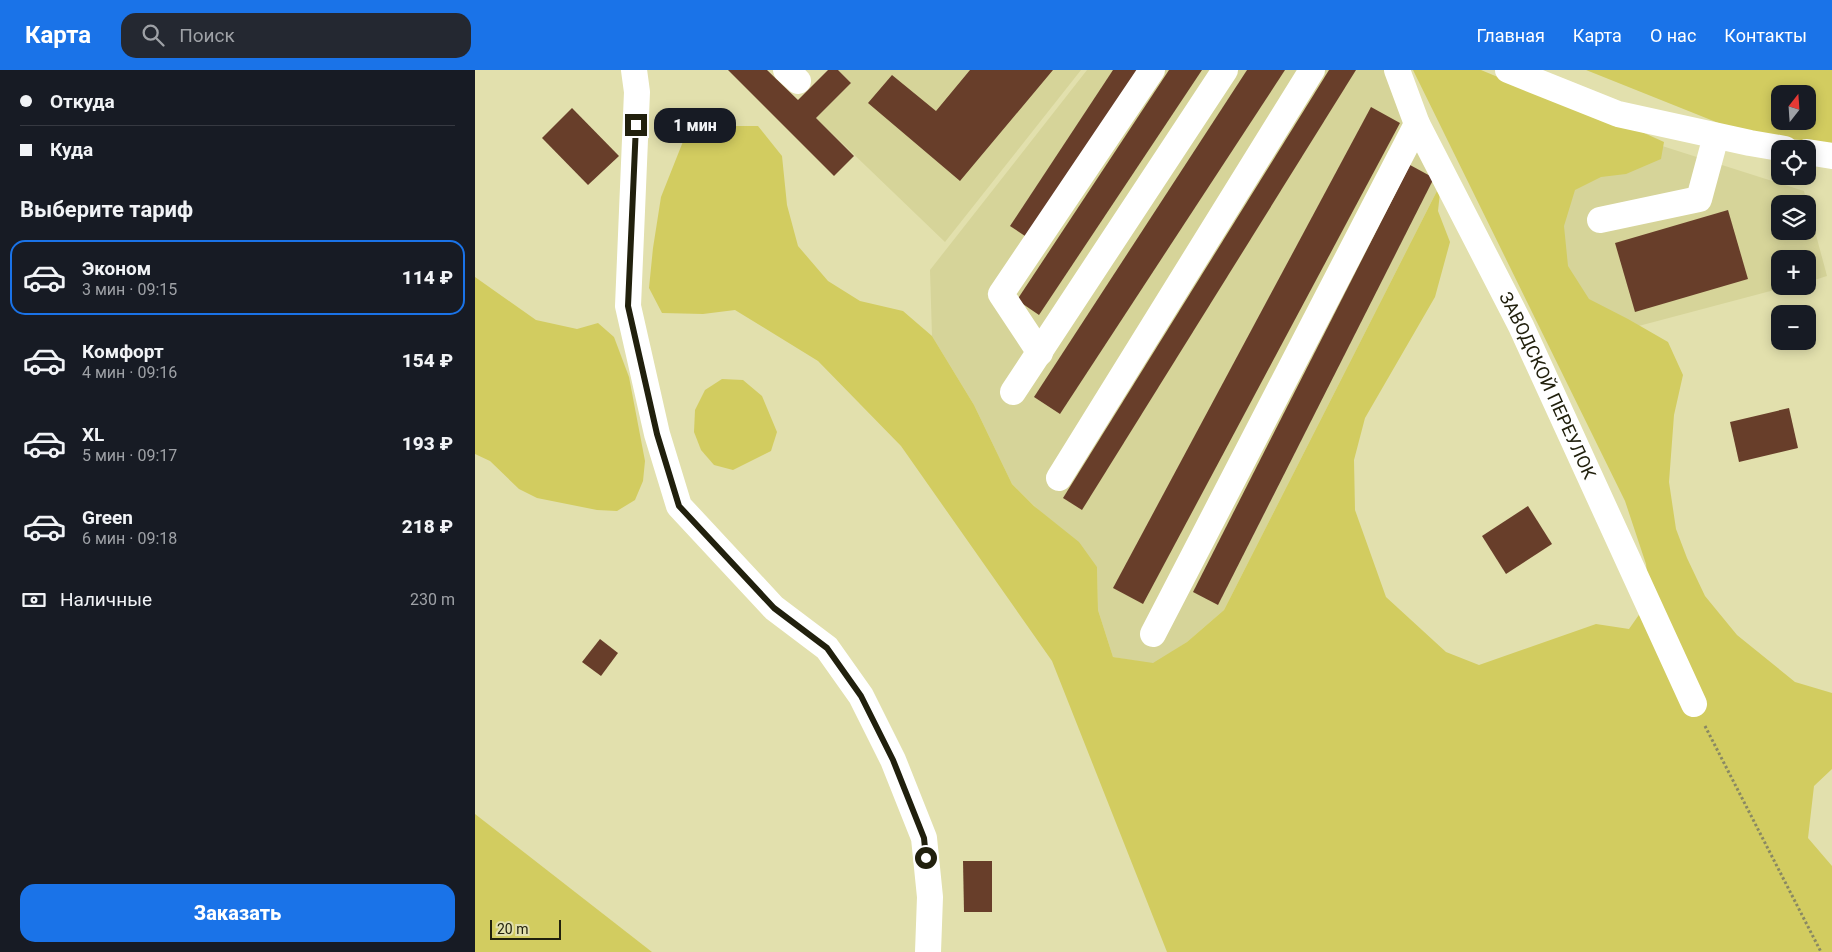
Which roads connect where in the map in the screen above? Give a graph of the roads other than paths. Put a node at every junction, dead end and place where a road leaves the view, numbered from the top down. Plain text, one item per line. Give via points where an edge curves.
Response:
1 (634, 70) edge
2 (1152, 70) edge
3 (1225, 70) edge
4 (1311, 70) edge
5 (1397, 70) edge
6 (1508, 70) edge
7 (1417, 124) junction
8 (1716, 136) junction
9 (1771, 146) edge
10 (1816, 153) edge
11 (1832, 156) edge
12 (1600, 220) dead end
13 (1041, 353) junction
14 (1013, 392) dead end
15 (1059, 478) dead end
16 (1153, 634) dead end
17 (1694, 704) road end
18 (928, 952) edge

1 - 18 street via 637,92 628,306 657,434 679,506 774,608 827,648 861,696 893,760 924,838 930,897
2 - 13 street via 1001,294
3 - 13 street
4 - 15 street
5 - 7 street, ЗАВОДСКОЙ ПЕРЕУЛОК
6 - 8 street via 1618,114
7 - 16 street
7 - 17 street, ЗАВОДСКОЙ ПЕРЕУЛОК via 1521,326
8 - 9 street
8 - 12 street via 1699,199
10 - 11 street
13 - 14 street

